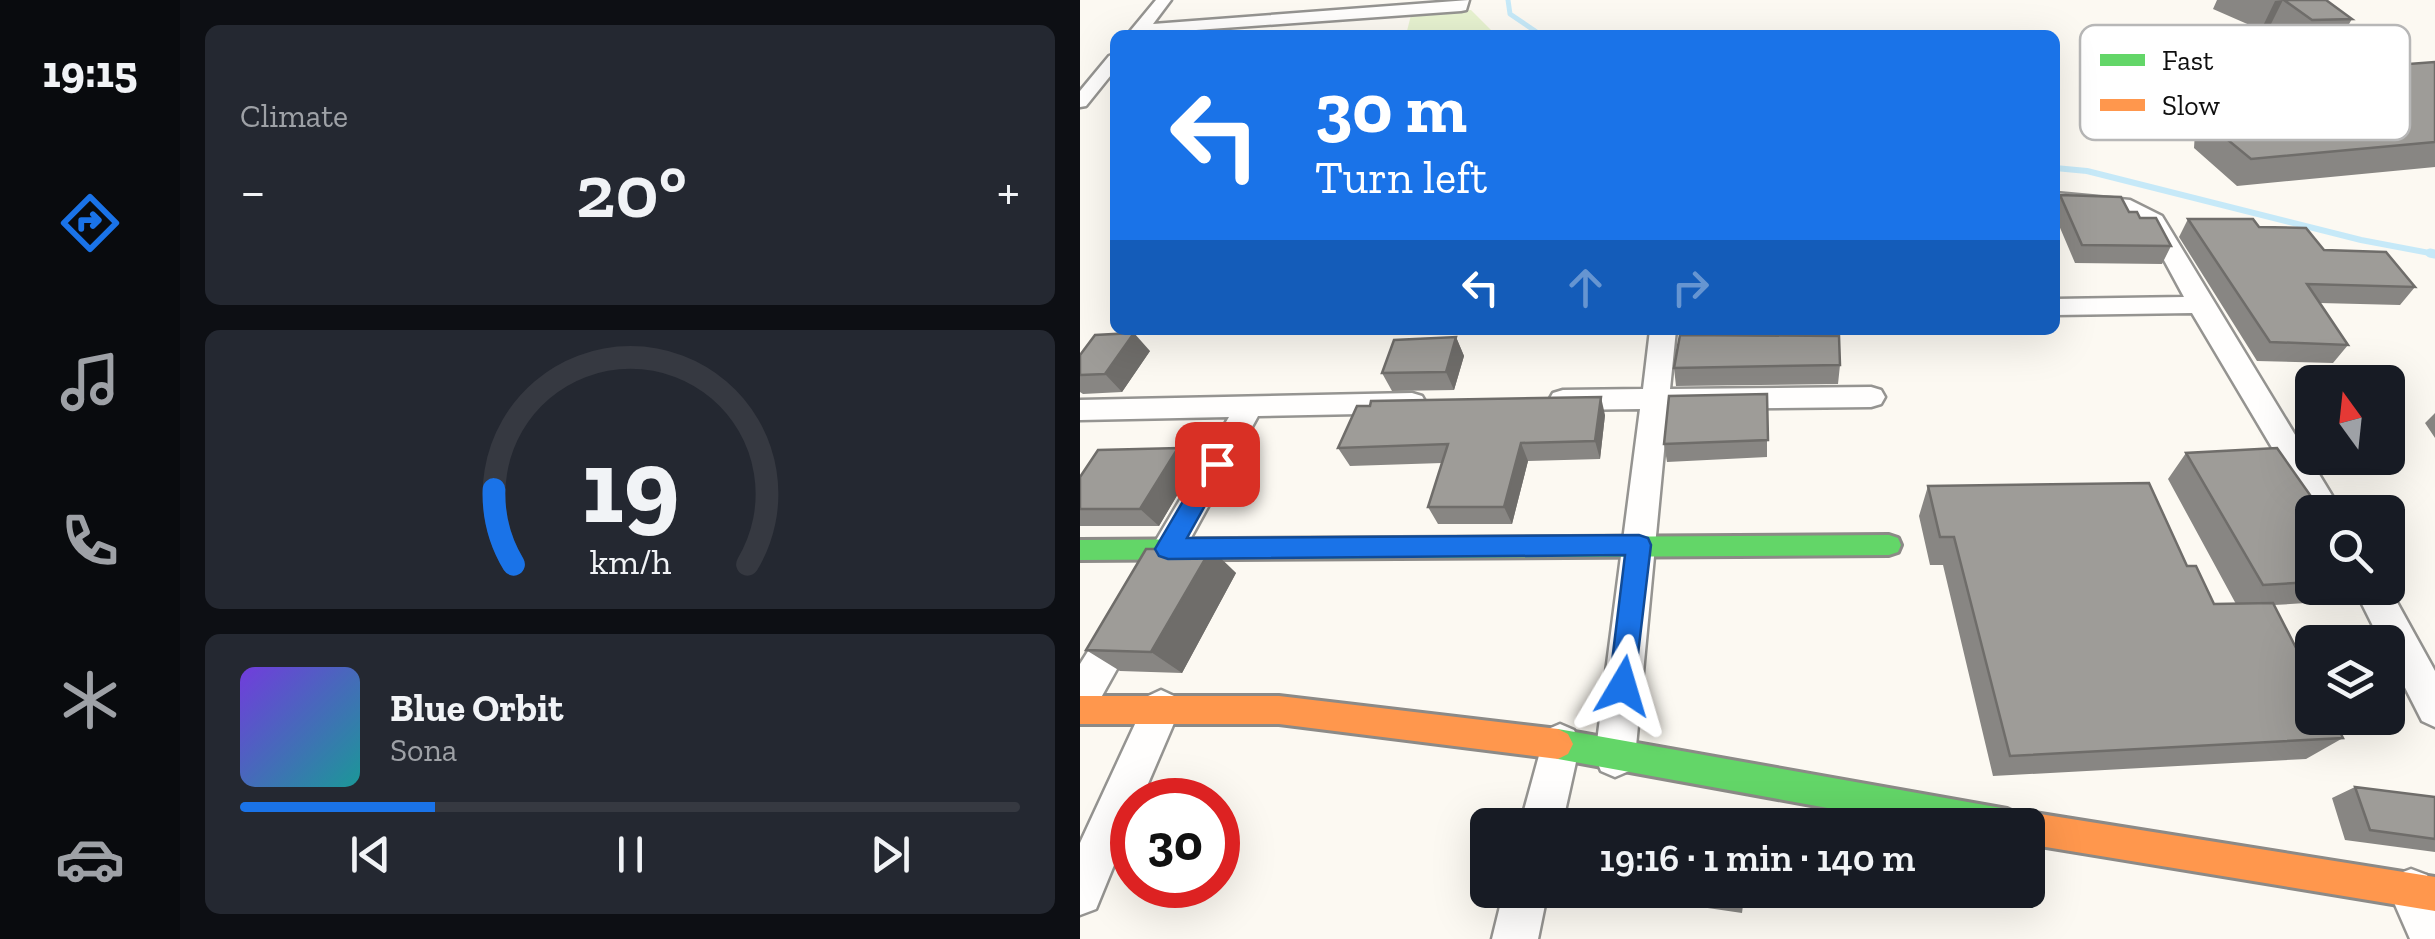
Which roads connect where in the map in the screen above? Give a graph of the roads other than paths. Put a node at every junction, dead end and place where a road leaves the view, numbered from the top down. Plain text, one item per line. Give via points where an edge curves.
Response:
1 (1164, 0) edge
2 (1245, 0) edge
3 (1318, 0) edge
4 (1462, 0) edge
5 (1388, 6) edge
6 (1310, 18) junction
7 (1227, 29) edge
8 (1139, 30) edge
9 (1197, 30) edge
10 (1110, 65) edge
11 (1080, 102) edge
12 (2060, 198) edge
13 (2200, 305) junction
14 (2060, 306) edge
15 (1663, 335) edge
16 (1871, 397) dead end
17 (1658, 398) junction
18 (1541, 401) edge
19 (1444, 403) edge
20 (1250, 406) junction
21 (1080, 410) edge
22 (2317, 495) edge
23 (1639, 545) junction
24 (1889, 545) dead end
25 (1168, 549) junction
26 (1080, 550) edge
27 (2380, 605) edge
28 (1080, 699) edge
29 (2435, 708) edge
30 (1080, 710) edge
31 (1161, 710) junction
32 (1560, 744) junction
33 (1614, 757) junction
34 (1545, 808) edge
35 (1909, 808) edge
36 (2045, 831) edge
37 (1080, 893) edge
38 (2423, 893) edge
39 (1522, 908) edge
40 (1514, 939) edge
41 (2433, 939) edge

1 - 8 street
2 - 7 street
3 - 6 street
4 - 5 street via 1461,7
5 - 6 street
6 - 7 street
7 - 9 street
10 - 11 street
12 - 13 street via 2145,213
13 - 14 street
13 - 22 street
15 - 17 street
16 - 17 street
17 - 18 street
17 - 23 street
19 - 20 street
20 - 21 street
20 - 25 street
23 - 24 street
23 - 25 street
23 - 33 street
25 - 26 street
25 - 28 street
27 - 29 street
30 - 31 street
31 - 32 street via 1279,710
31 - 37 street
32 - 33 street
32 - 34 street
33 - 35 street
36 - 38 street
38 - 41 street
39 - 40 street

